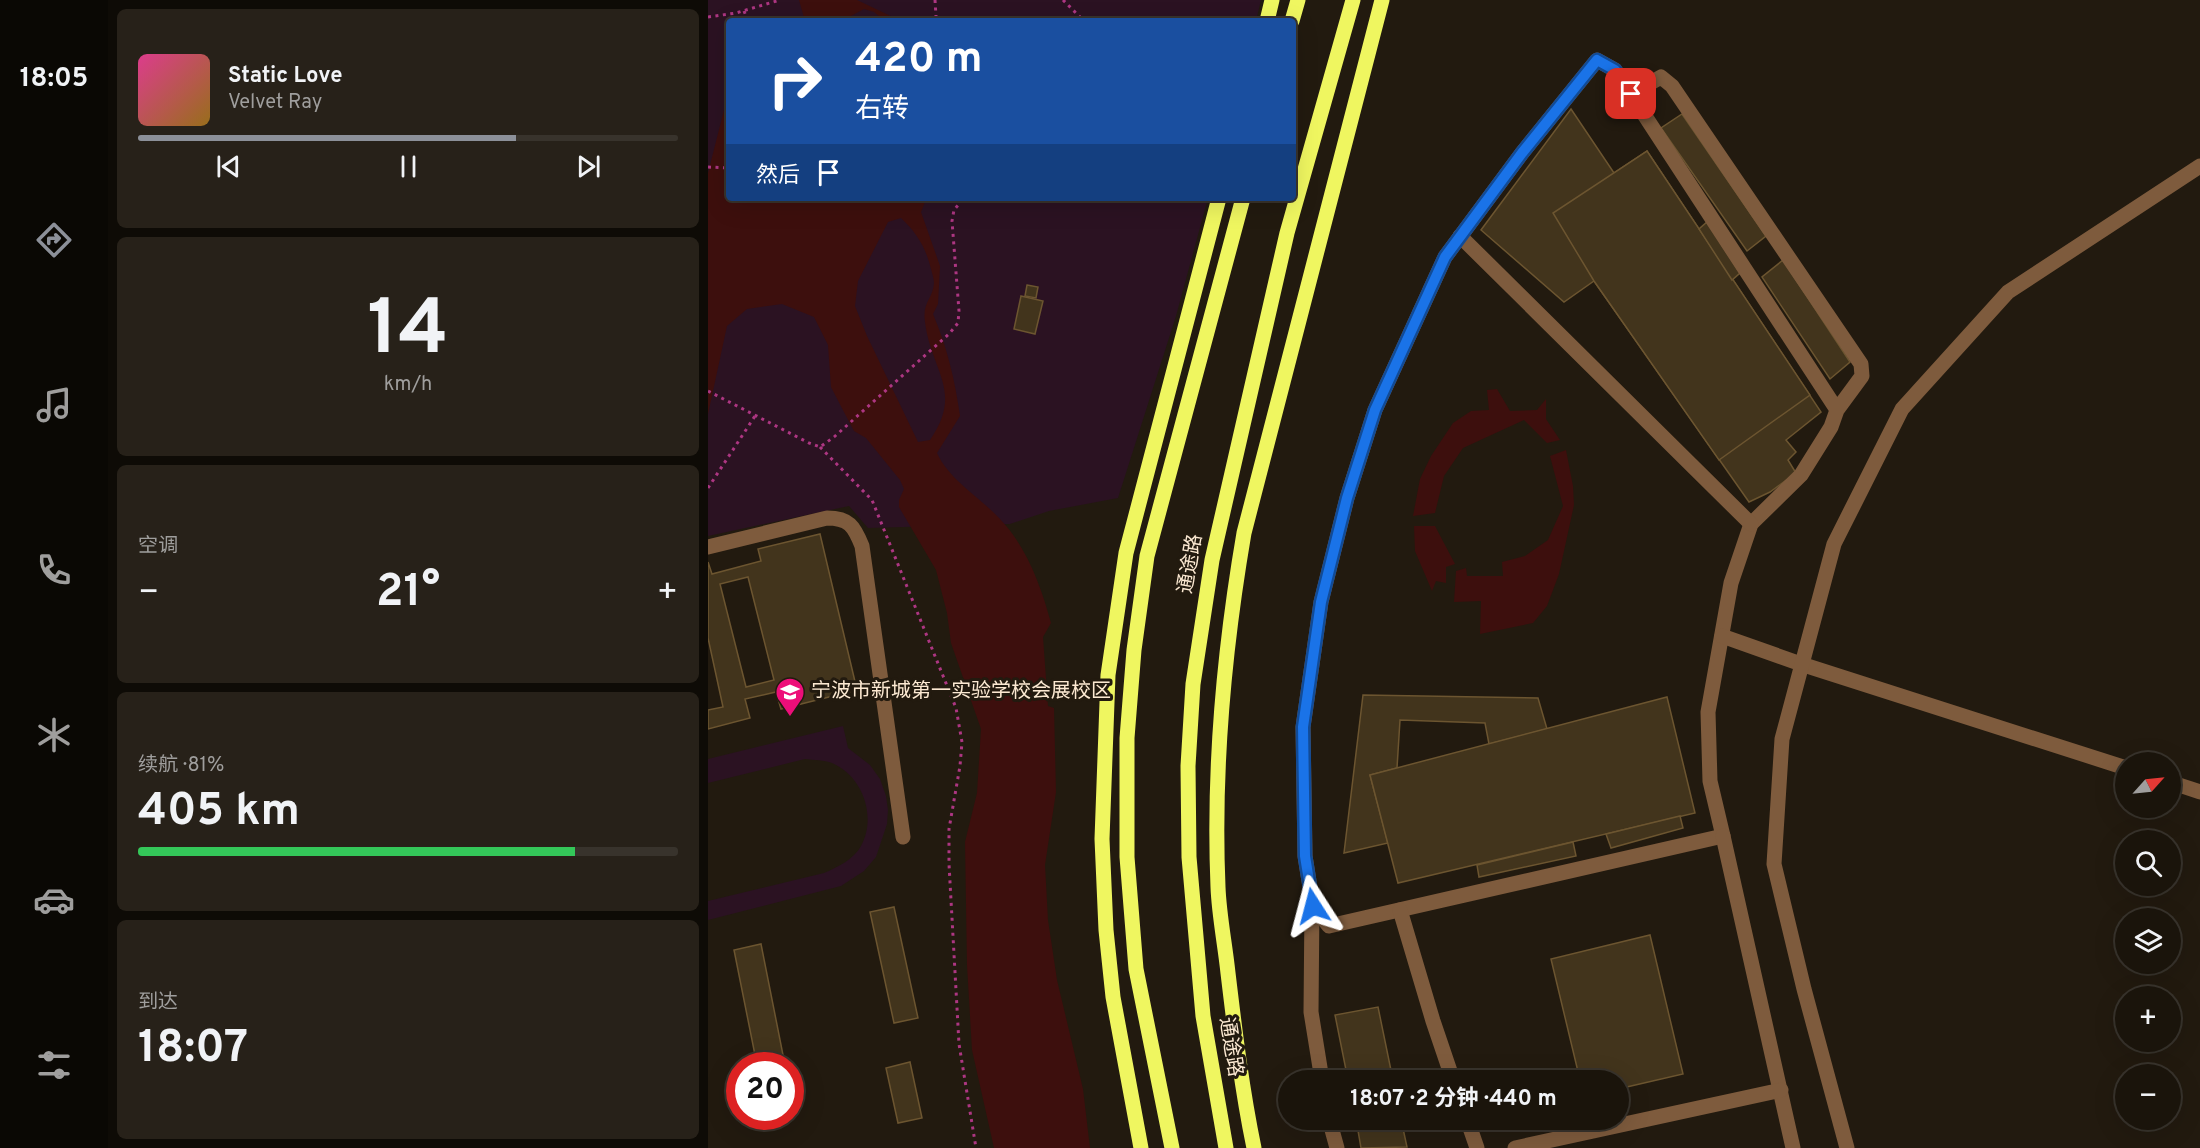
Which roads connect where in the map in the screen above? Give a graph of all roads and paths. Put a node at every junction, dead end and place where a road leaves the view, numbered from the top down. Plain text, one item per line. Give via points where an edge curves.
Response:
1 (780, 0) edge
2 (935, 0) edge
3 (1063, 0) edge
4 (1272, 0) edge
5 (1298, 0) edge
6 (1353, 0) edge
7 (1382, 0) edge
8 (744, 11) junction
9 (708, 17) edge
10 (747, 18) edge
11 (937, 18) edge
12 (1081, 18) edge
13 (1268, 18) edge
14 (1293, 18) edge
15 (1631, 94) junction
16 (2200, 166) edge
17 (708, 167) edge
18 (726, 168) edge
19 (962, 201) edge
20 (1218, 201) edge
21 (1242, 201) edge
22 (1460, 236) junction
23 (708, 392) edge
24 (1837, 410) junction
25 (755, 416) junction
26 (820, 447) junction
27 (708, 488) edge
28 (1751, 524) junction
29 (708, 547) edge
30 (1722, 636) junction
31 (1801, 664) junction
32 (2115, 764) edge
33 (2181, 786) edge
34 (2200, 792) edge
35 (1723, 836) junction
36 (903, 837) dead end
37 (1312, 899) junction
38 (1400, 909) junction
39 (1320, 1070) edge
40 (1450, 1070) edge
41 (1780, 1090) junction
42 (1332, 1130) edge
43 (1471, 1130) edge
44 (976, 1148) edge
45 (1141, 1148) edge
46 (1172, 1148) edge
47 (1226, 1148) edge
48 (1254, 1148) edge
49 (1337, 1148) edge
50 (1477, 1148) edge
51 (1515, 1148) edge
52 (1794, 1148) edge
53 (1847, 1148) edge

1 - 8 path
2 - 11 path
3 - 12 path
4 - 13 main road
5 - 14 main road
6 - 47 main road, 通途路 via 1287,233 1212,560 1193,684 1188,766 1189,856 1203,1016
7 - 48 main road via 1244,533 1230,611 1217,804 1218,888 1241,1089
8 - 9 path
8 - 10 path
15 - 22 street via 1615,70 1597,60
15 - 24 street
15 - 24 street via 1661,77 1672,87 1860,364 1862,376
16 - 31 street via 2008,292 1902,409 1834,544
17 - 18 path
19 - 26 path via 952,220 957,323
20 - 45 main road via 1126,553 1108,675 1102,839 1106,930 1113,997
21 - 46 main road via 1147,556 1133,661 1127,857 1136,969
22 - 28 street
22 - 37 street via 1445,257 1375,410 1347,498 1321,602 1303,727 1305,856
23 - 25 path
24 - 28 street via 1801,475
25 - 26 path
25 - 27 path
26 - 44 path via 872,500 956,708 962,742 949,829 949,864 959,1044
28 - 30 street via 1731,583
29 - 36 street via 827,518 840,518 856,531 862,546
30 - 31 street
30 - 35 street via 1708,712 1710,781
31 - 32 street
31 - 53 street via 1782,739 1774,864
33 - 34 street
35 - 38 street
35 - 41 street
37 - 38 street via 1329,926
37 - 39 street via 1311,1012
38 - 40 street
41 - 51 street
41 - 52 street
42 - 49 street
43 - 50 street

